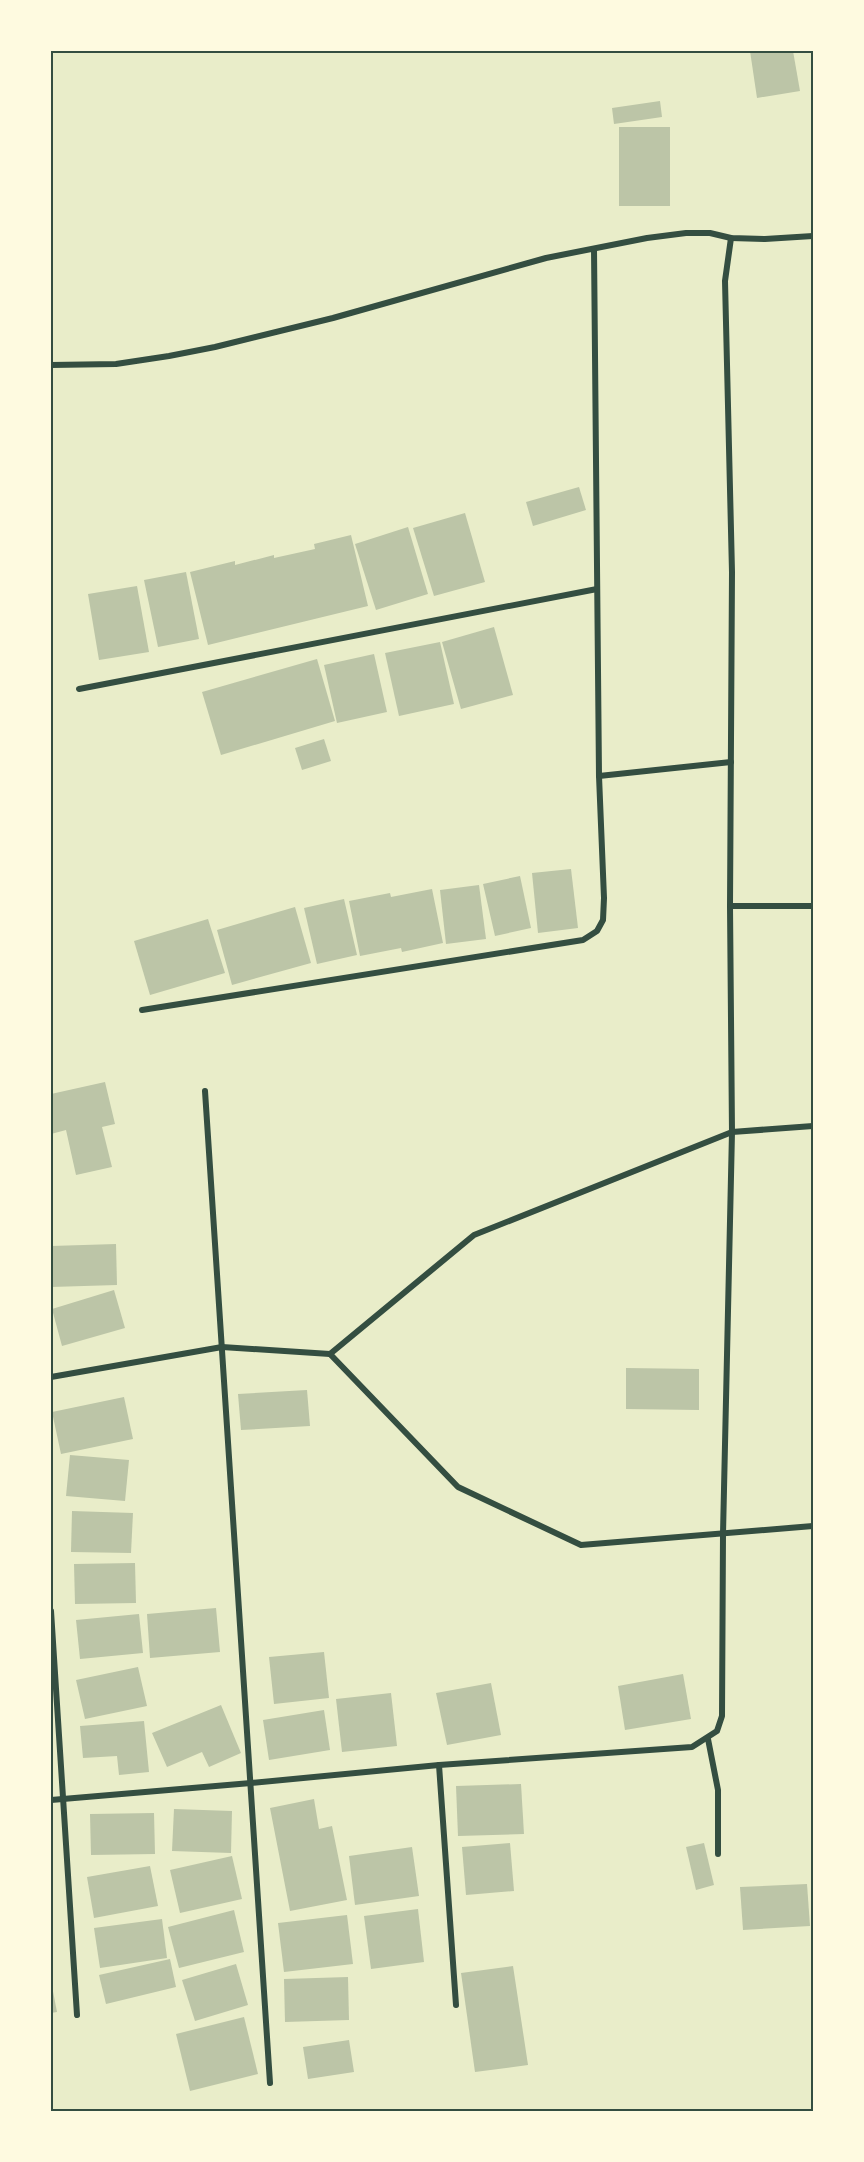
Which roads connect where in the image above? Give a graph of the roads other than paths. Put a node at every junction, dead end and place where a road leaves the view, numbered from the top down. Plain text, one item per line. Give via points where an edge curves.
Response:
1 (813, 236) edge
2 (731, 238) junction
3 (594, 249) junction
4 (51, 365) edge
5 (597, 589) junction
6 (79, 689) dead end
7 (730, 762) junction
8 (599, 776) junction
9 (730, 906) junction
10 (813, 906) edge
11 (142, 1010) dead end
12 (205, 1090) dead end
13 (813, 1126) edge
14 (732, 1132) junction
15 (222, 1347) junction
16 (330, 1354) junction
17 (51, 1377) edge
18 (813, 1526) edge
19 (723, 1534) junction
20 (51, 1611) edge
21 (708, 1739) junction
22 (439, 1765) junction
23 (251, 1783) junction
24 (63, 1799) junction
25 (51, 1800) edge
26 (718, 1854) dead end
27 (456, 2005) dead end
28 (77, 2015) dead end
29 (270, 2083) dead end

1 - 2 street
2 - 3 street via 686,233
2 - 7 street via 725,281 732,572
3 - 4 street via 546,258 216,347 116,364
3 - 5 street
5 - 6 street
5 - 8 street
7 - 8 street
7 - 9 street
8 - 11 street via 603,920 597,931 583,939
9 - 10 street
9 - 14 street
12 - 15 street
13 - 14 street
14 - 16 street via 474,1235
14 - 19 street
15 - 16 street
15 - 17 street
15 - 23 street
16 - 19 street via 458,1487 581,1545
18 - 19 street
19 - 21 street via 722,1716 717,1731
20 - 24 street
21 - 22 street via 692,1747
21 - 26 street via 718,1790
22 - 23 street
22 - 27 street
23 - 24 street
23 - 29 street
24 - 25 street
24 - 28 street

